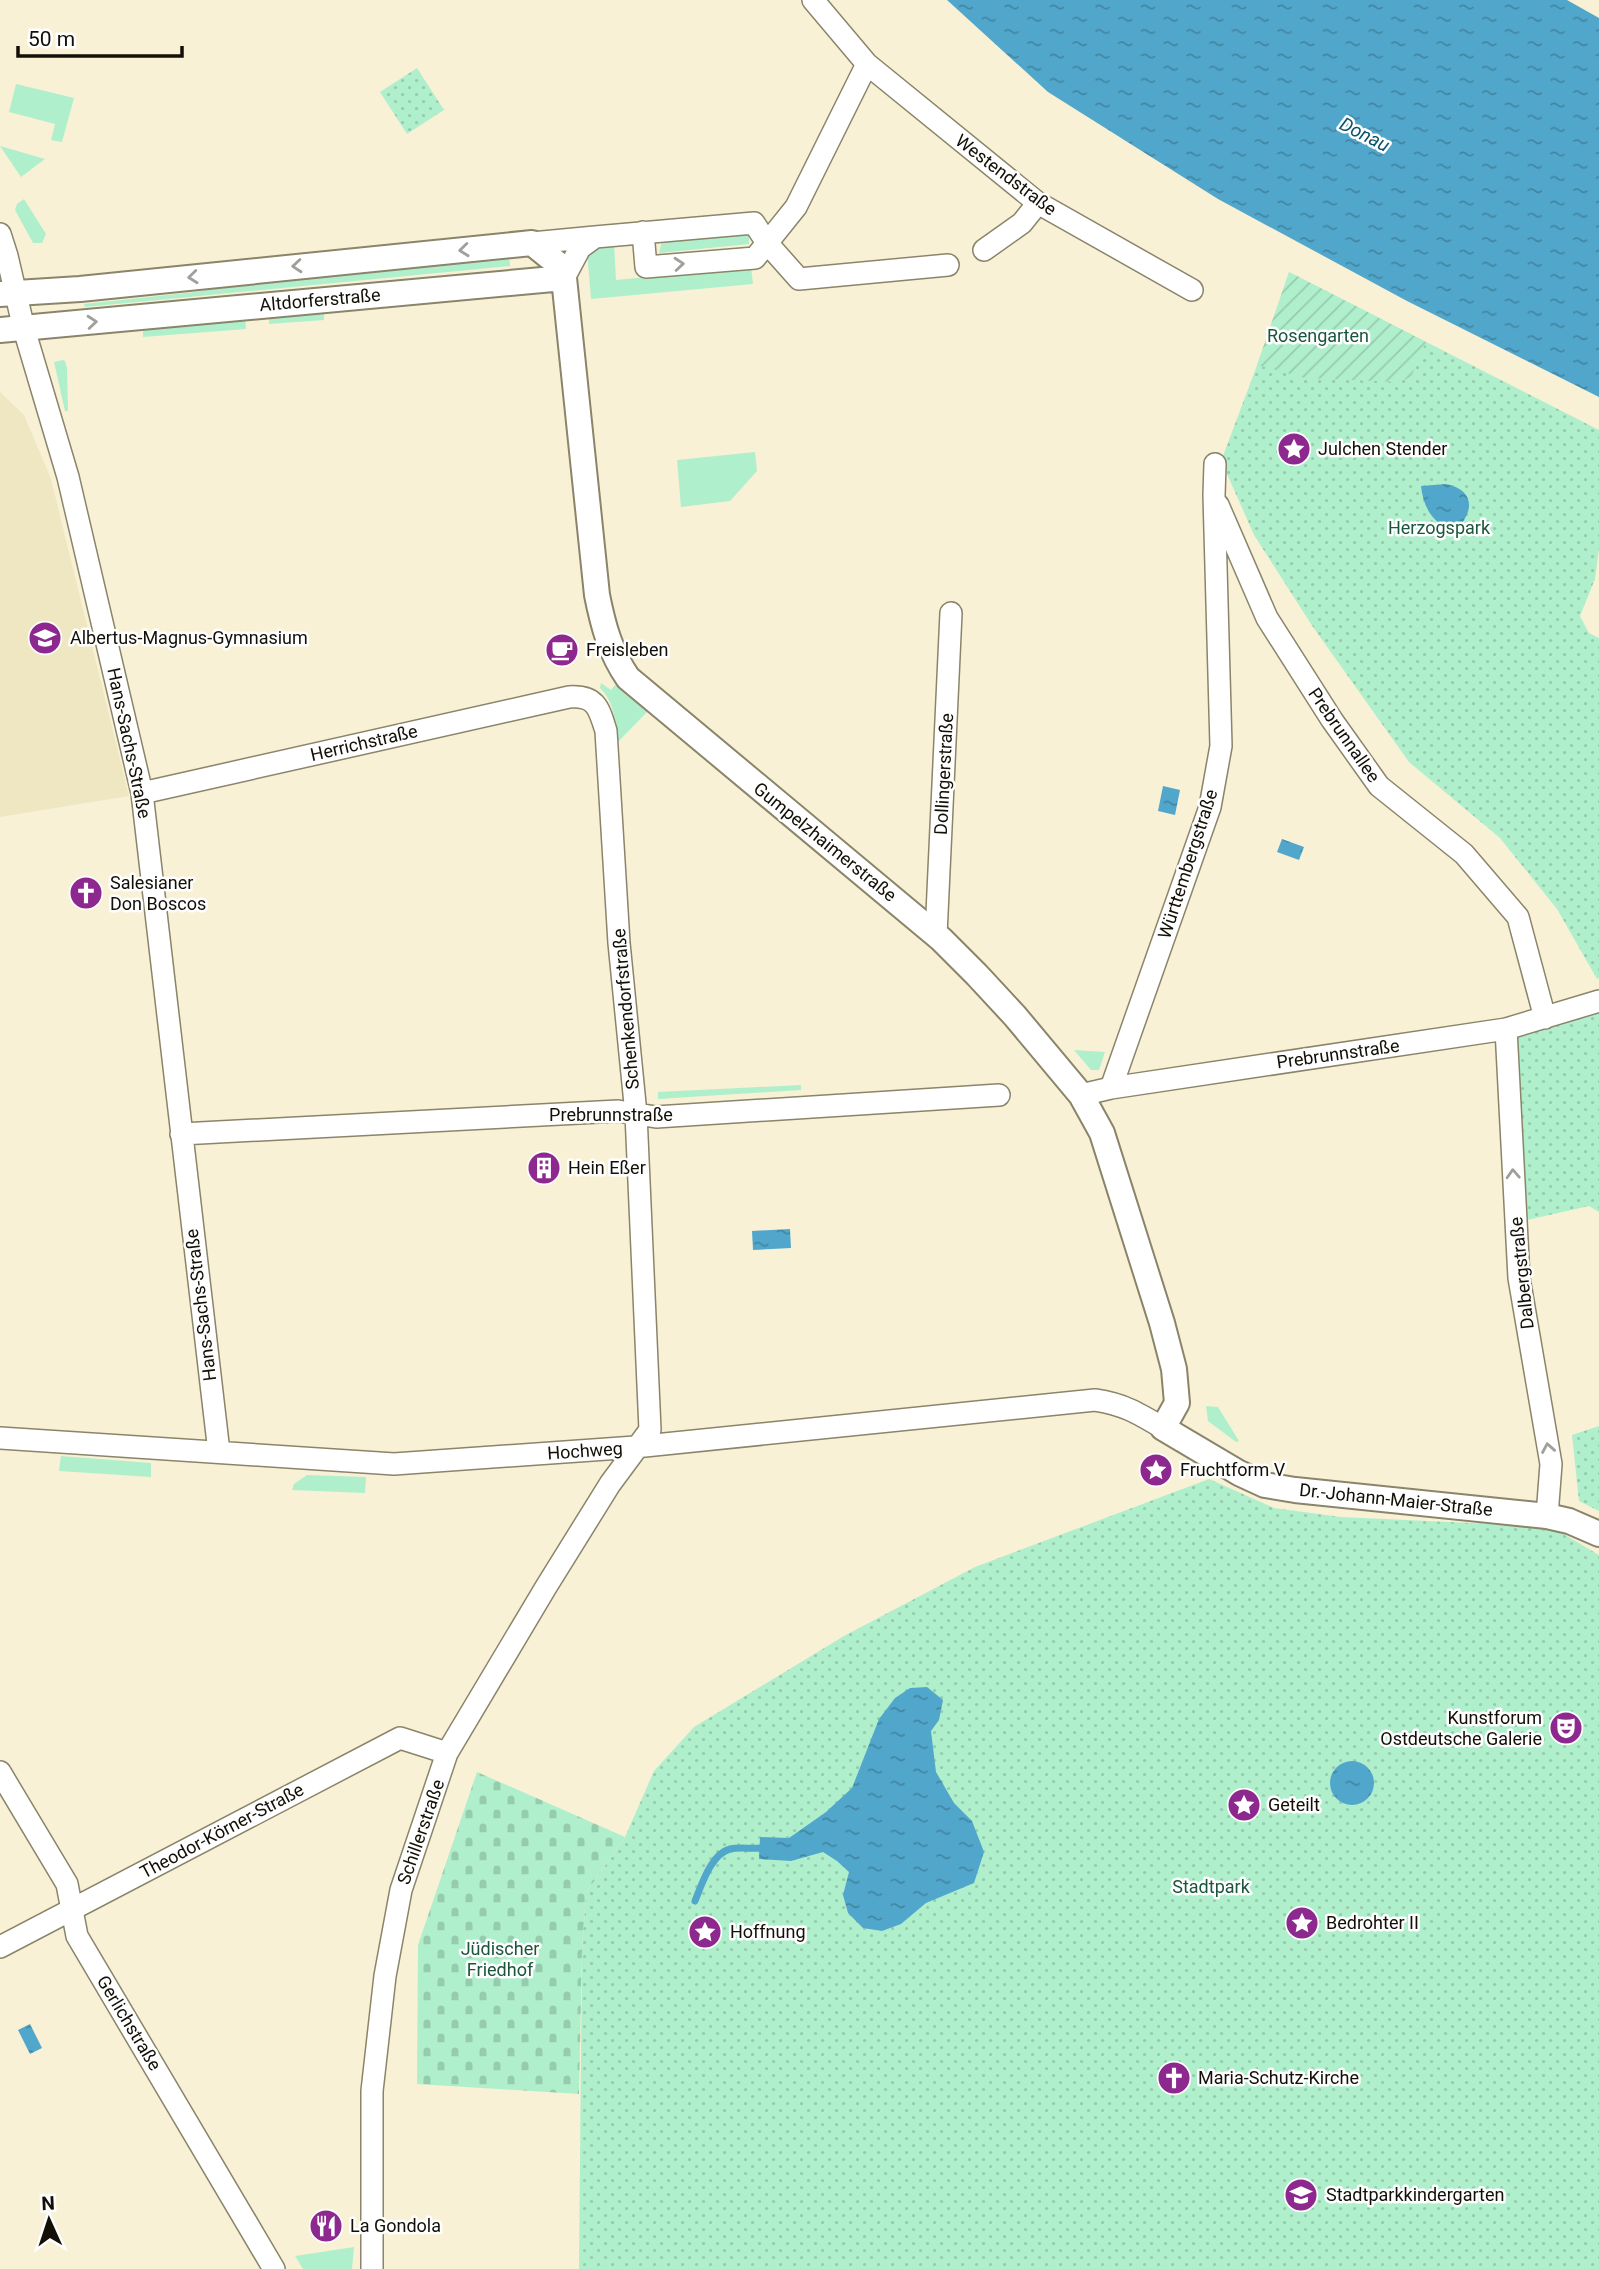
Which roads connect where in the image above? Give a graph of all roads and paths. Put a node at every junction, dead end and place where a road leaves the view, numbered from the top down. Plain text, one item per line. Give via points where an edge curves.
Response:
1 (813, 0) edge
2 (867, 64) junction
3 (1038, 203) junction
4 (642, 232) junction
5 (0, 234) edge
6 (595, 237) junction
7 (532, 243) junction
8 (767, 243) junction
9 (984, 250) dead end
10 (948, 265) dead end
11 (564, 278) junction
12 (1192, 290) dead end
13 (9, 294) edge
14 (12, 329) edge
15 (1215, 464) dead end
16 (1214, 495) junction
17 (951, 613) dead end
18 (586, 697) joint
19 (142, 793) junction
20 (936, 935) junction
21 (1596, 1002) edge
22 (1545, 1018) junction
23 (1506, 1029) junction
24 (1111, 1088) junction
25 (999, 1095) dead end
26 (1081, 1095) junction
27 (636, 1114) junction
28 (181, 1134) junction
29 (1163, 1428) junction
30 (0, 1438) edge
31 (635, 1447) junction
32 (219, 1452) junction
33 (1547, 1516) junction
34 (1599, 1534) edge
35 (447, 1754) junction
36 (0, 1772) edge
37 (72, 1909) junction
38 (0, 1947) edge
39 (274, 2269) edge
40 (372, 2269) edge

1 - 2 street, Westendstraße
2 - 3 street, Westendstraße
2 - 8 street via 796,207
3 - 9 street via 1022,223
3 - 12 street, Westendstraße
4 - 6 street, Altdorferstraße
4 - 8 street, Altdorferstraße via 754,223
4 -> 8 street via 646,267 755,258
5 - 13 street, Hans-Sachs-Straße
6 - 7 street, Altdorferstraße
6 - 11 street via 580,248
7 - 11 street via 558,264
7 -> 13 street, Altdorferstraße
8 - 10 street, Altdorferstraße via 799,279
14 -> 11 street, Altdorferstraße
11 - 20 street, Gumpelzhaimerstraße via 597,595 603,629 616,660 628,678
13 - 14 street, Hans-Sachs-Straße
14 - 19 street, Hans-Sachs-Straße via 68,477
15 - 16 street, Württembergstraße
16 - 22 street, Prebrunnallee via 1267,618 1379,786 1464,854 1518,917
16 - 24 street, Württembergstraße via 1221,746 1210,807
17 - 20 street, Dollingerstraße
18 - 19 street, Herrichstraße via 569,697
18 - 27 street, Schenkendorfstraße via 596,704 606,731 619,943
19 - 28 street, Hans-Sachs-Straße
20 - 26 street, Gumpelzhaimerstraße via 978,975
21 - 22 street, Prebrunnstraße
22 - 23 street, Prebrunnstraße
23 - 24 street, Prebrunnstraße
33 -> 23 street, Dalbergstraße via 1551,1464 1519,1278
24 - 26 street, Prebrunnstraße
25 - 27 street, Prebrunnstraße via 656,1117
26 - 29 street, Gumpelzhaimerstraße via 1102,1133 1174,1369 1177,1403
27 - 28 street, Prebrunnstraße via 618,1111
27 - 31 street, Schenkendorfstraße via 650,1430
28 - 32 street, Hans-Sachs-Straße
29 - 31 street, Hochweg via 1135,1410 1095,1400
29 - 33 street, Dr.-Johann-Maier-Straße via 1265,1485
30 - 32 street, Hochweg
31 - 32 street, Hochweg via 394,1464
31 - 35 street, Schillerstraße via 545,1587
33 - 34 street, Dr.-Johann-Maier-Straße
35 - 37 street, Theodor-Körner-Straße via 401,1738
35 - 40 street, Schillerstraße via 401,1890 385,1976 372,2091
36 - 37 street, Gerlichstraße via 67,1884
37 - 38 street, Theodor-Körner-Straße
37 - 39 street, Gerlichstraße via 77,1936

